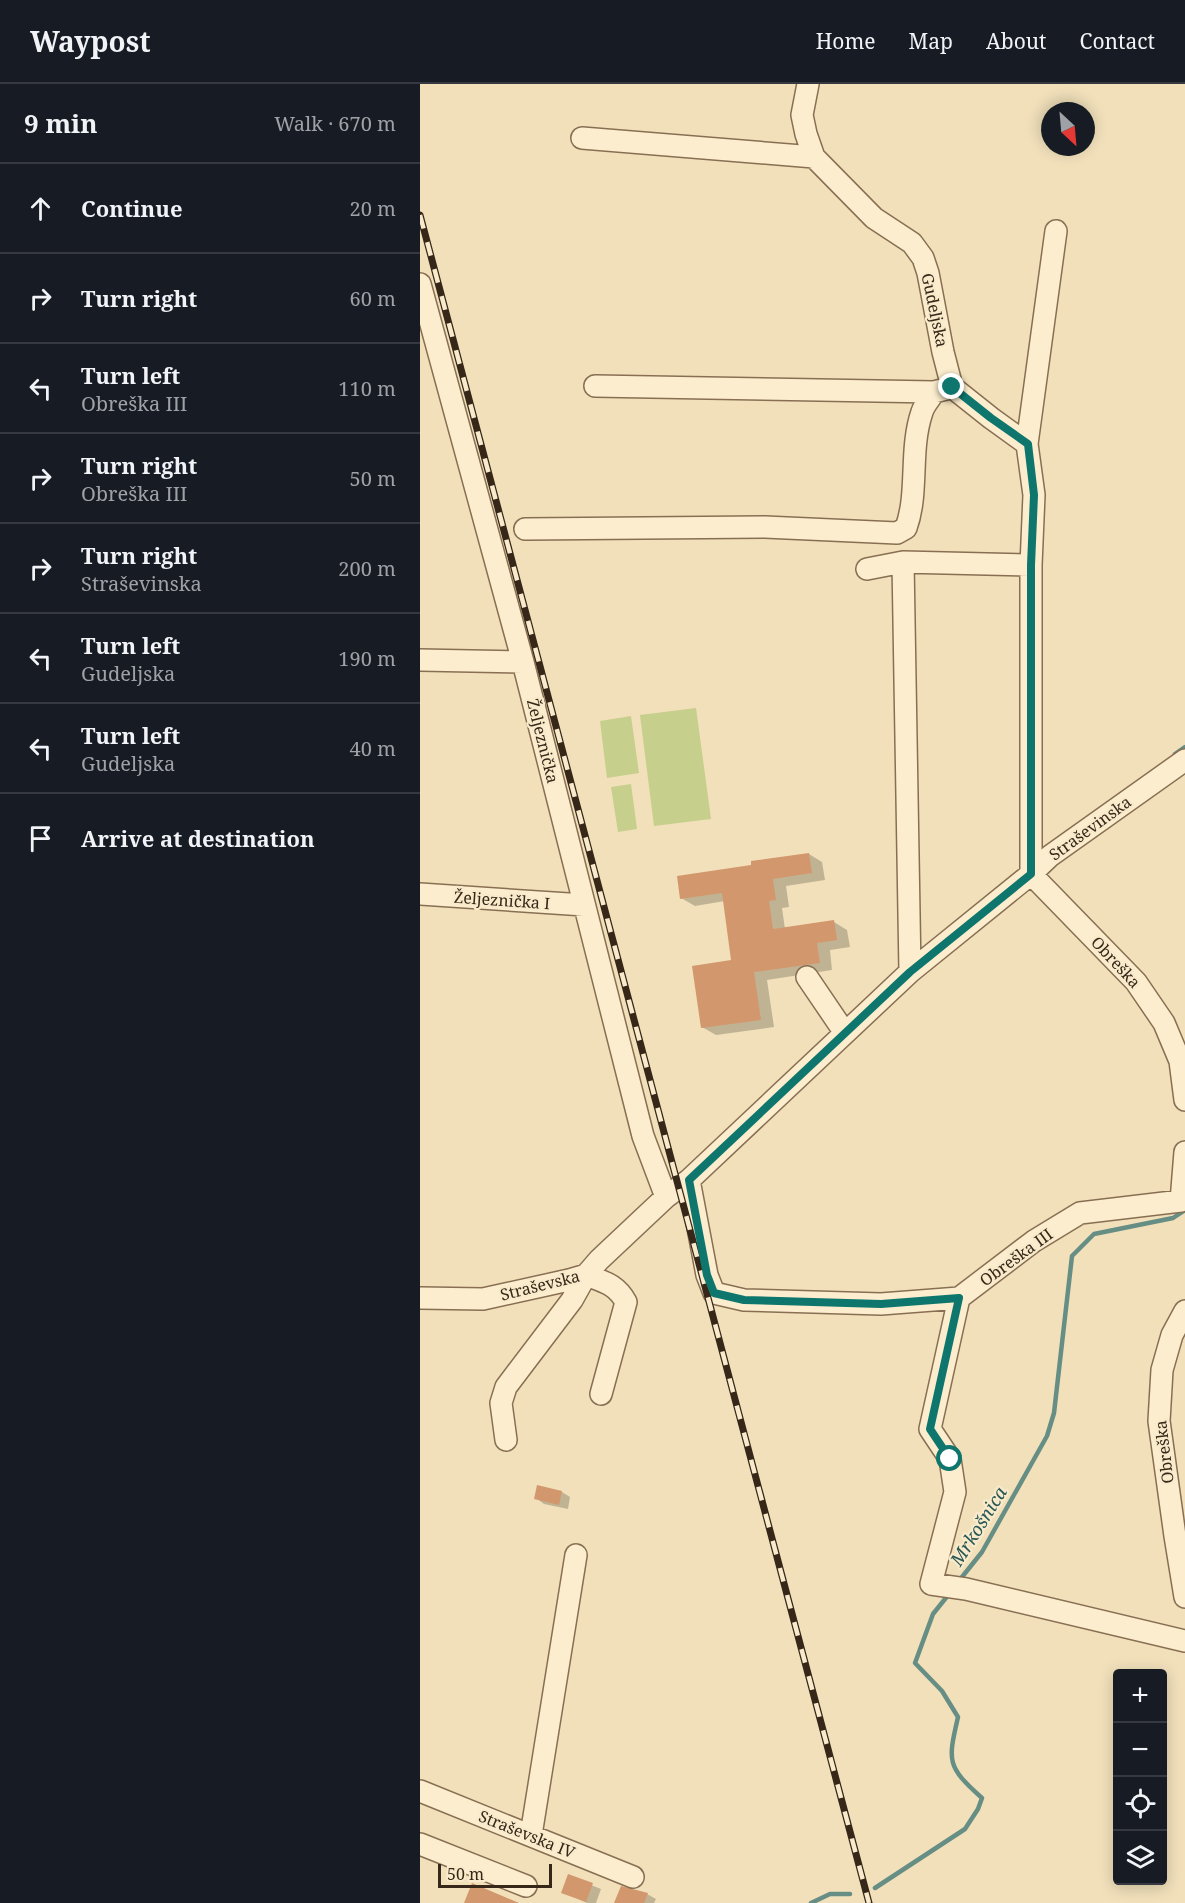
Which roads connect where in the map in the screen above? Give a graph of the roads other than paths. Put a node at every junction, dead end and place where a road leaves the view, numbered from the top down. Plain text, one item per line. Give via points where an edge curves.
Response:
1 (808, 84) edge
2 (582, 138) dead end
3 (814, 157) junction
4 (1056, 231) dead end
5 (420, 284) edge
6 (428, 345) edge
7 (595, 386) dead end
8 (943, 390) junction
9 (1028, 444) junction
10 (525, 529) dead end
11 (903, 562) junction
12 (1031, 565) junction
13 (867, 569) dead end
14 (420, 660) edge
15 (523, 662) junction
16 (1185, 760) edge
17 (1031, 874) junction
18 (420, 894) edge
19 (584, 905) junction
20 (910, 972) junction
21 (807, 977) dead end
22 (846, 1033) junction
23 (1185, 1100) edge
24 (1185, 1152) edge
25 (689, 1180) junction
26 (666, 1197) junction
27 (1183, 1204) edge
28 (586, 1275) junction
29 (420, 1298) edge
30 (959, 1298) junction
31 (1185, 1311) edge
32 (601, 1394) dead end
33 (506, 1440) dead end
34 (1180, 1542) edge
35 (576, 1555) dead end
36 (1185, 1597) edge
37 (1185, 1641) edge
38 (420, 1791) edge
39 (531, 1835) junction
40 (420, 1844) edge
41 (633, 1877) dead end
42 (526, 1886) dead end

1 - 3 street, Gudeljska via 802,115
2 - 3 street
3 - 8 street, Gudeljska via 874,218 912,243 923,258 943,352
4 - 9 street
5 - 6 street, Željeznička
6 - 15 street, Željeznička
7 - 8 street
8 - 9 street
8 - 10 street via 922,411 910,517 906,528 897,533 765,527
9 - 12 street via 1034,495
11 - 12 street
11 - 13 street
11 - 20 street
12 - 17 street
14 - 15 street
15 - 19 street, Željeznička
16 - 17 street, Straševinska via 1050,856
17 - 20 street, Straševinska
17 - 23 street, Obreška via 1136,982 1164,1023 1180,1061
18 - 19 street, Željeznička I
19 - 26 street, Željeznička via 643,1136
20 - 22 street, Straševinska
21 - 22 street
22 - 25 street, Straševinska
24 - 27 street
25 - 26 street, Straševinska
25 - 30 street via 714,1293 744,1300 881,1304
26 - 28 street, Straševska
27 - 30 street, Obreška III via 1080,1213 1034,1241
28 - 29 street, Straševska via 483,1299
28 - 32 street via 615,1287 626,1302
28 - 33 street via 572,1300 506,1387 501,1403
30 - 37 street via 930,1429 950,1459 955,1492 931,1584
31 - 34 street, Obreška via 1172,1335 1162,1370 1159,1421
34 - 36 street, Obreška
35 - 39 street
38 - 39 street, Straševska IV
39 - 41 street, Straševska IV
40 - 42 street

